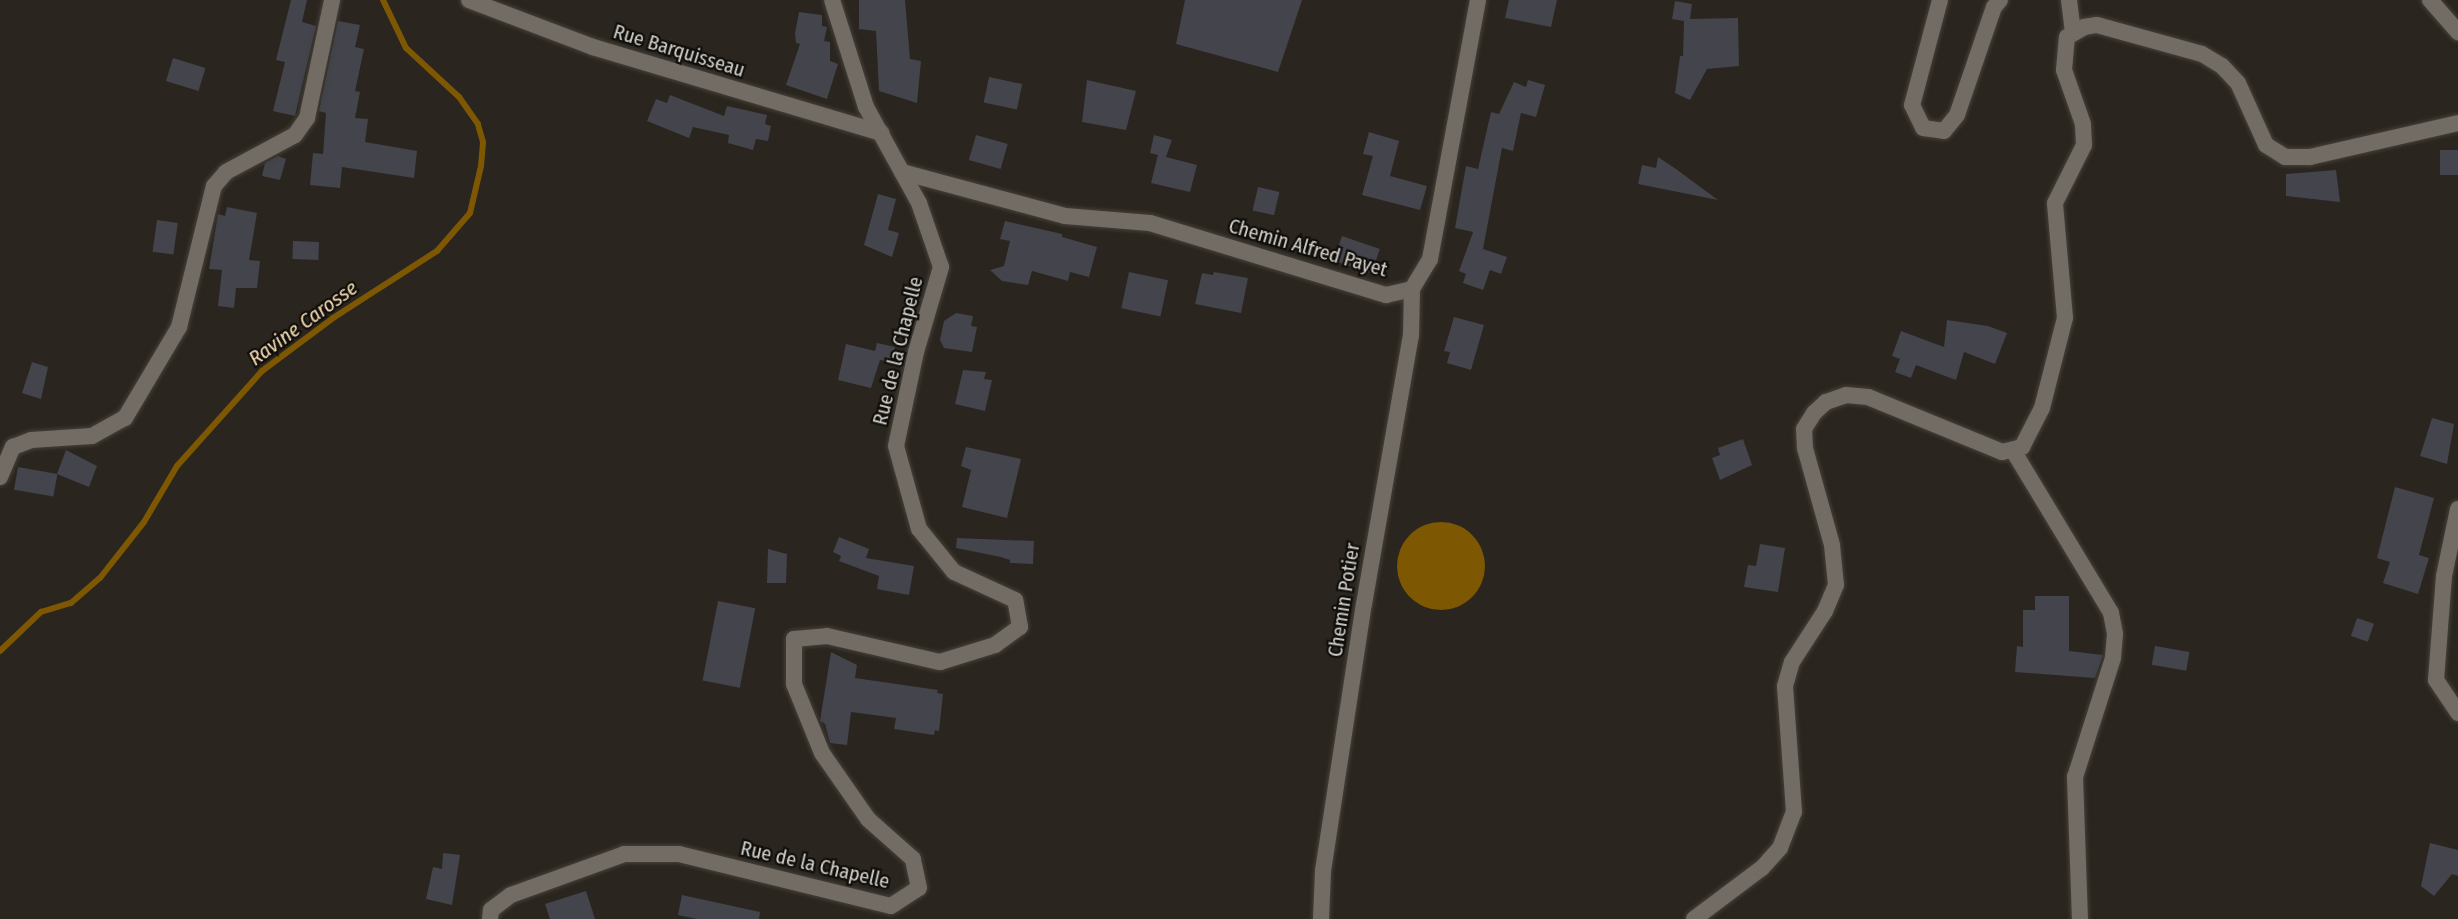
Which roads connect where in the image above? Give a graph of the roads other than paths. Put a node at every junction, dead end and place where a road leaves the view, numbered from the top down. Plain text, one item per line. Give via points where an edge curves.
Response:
1 (332, 0) edge
2 (469, 0) edge
3 (832, 0) edge
4 (1478, 0) edge
5 (1940, 0) edge
6 (2000, 0) edge
7 (2069, 0) edge
8 (2430, 0) edge
9 (2073, 31) junction
10 (2458, 32) edge
11 (2458, 123) edge
12 (880, 133) junction
13 (902, 172) junction
14 (1412, 289) junction
15 (2014, 452) junction
16 (0, 477) edge
17 (2458, 509) edge
18 (2458, 713) edge
19 (490, 919) edge
20 (1321, 919) edge
21 (1694, 919) edge
22 (2080, 919) edge

1 - 16 street via 307,118 295,135 226,172 214,186 179,327 125,418 92,436 31,440 13,447
2 - 12 street, Rue Barquisseau via 593,46
3 - 12 street, Rue de la Chapelle via 866,107
4 - 14 street via 1431,259
5 - 6 street via 1912,105 1923,128 1944,131 1957,115 1994,7
7 - 9 street
8 - 10 street
9 - 11 street via 2097,25 2175,44 2212,60 2238,82 2266,145 2285,157 2310,157
9 - 15 street via 2063,51 2064,70 2084,124 2084,146 2055,203 2065,318 2042,408 2022,447
12 - 13 street, Rue de la Chapelle
13 - 14 street, Chemin Alfred Payet via 1065,216 1150,223 1386,295
13 - 19 street, Rue de la Chapelle via 919,203 941,267 916,352 896,446 919,529 954,572 1015,600 1020,627 995,645 940,662 827,636 794,639 794,684 822,753 868,819 913,859 919,888 891,906 679,855 624,854 511,895 490,910
14 - 20 street, Chemin Potier via 1411,336 1364,604 1323,871
15 - 21 street via 1990,447 1868,397 1846,395 1826,402 1803,429 1832,545 1836,585 1825,611 1792,662 1785,686 1794,812 1790,829 1774,855
15 - 22 street via 2111,614 2115,634 2112,658 2075,777
17 - 18 street via 2444,576 2436,681

